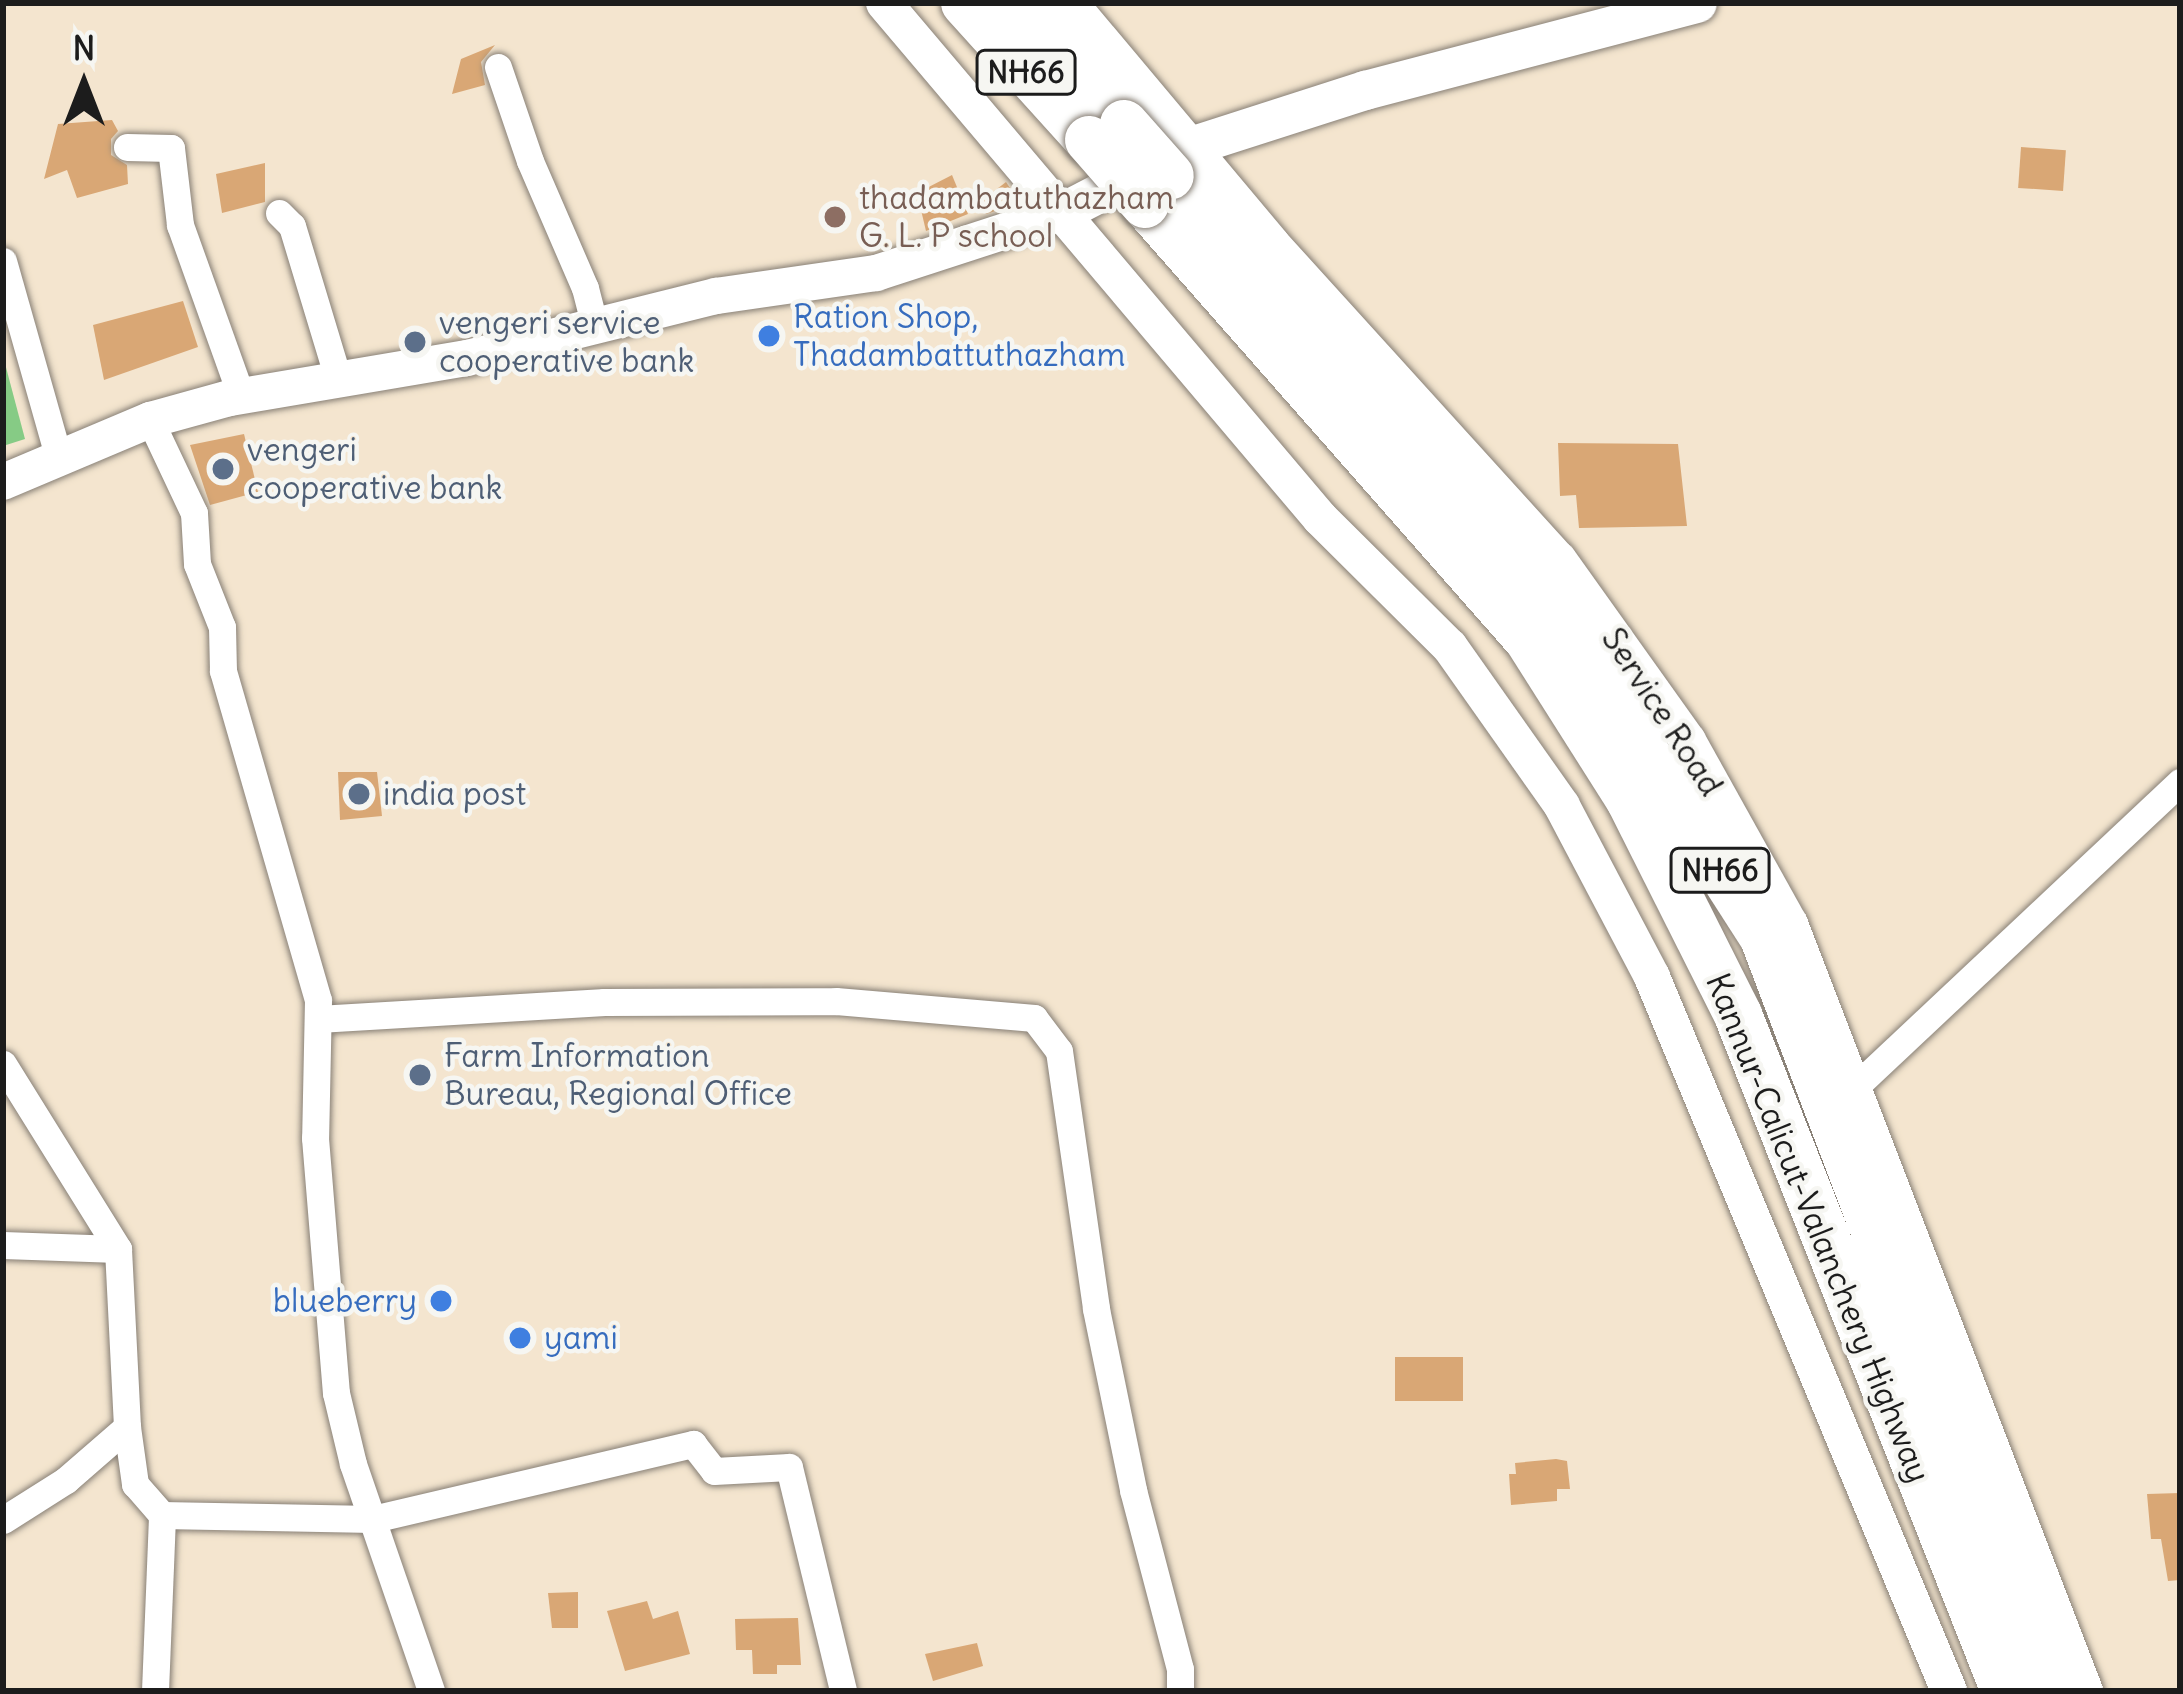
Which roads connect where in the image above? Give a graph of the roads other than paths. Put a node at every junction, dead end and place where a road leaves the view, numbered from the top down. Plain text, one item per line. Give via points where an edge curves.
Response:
1 (884, 3) edge
2 (965, 3) edge
3 (1018, 3) edge
4 (1070, 3) edge
5 (1697, 3) edge
6 (498, 67) dead end
7 (1107, 132) junction
8 (127, 147) dead end
9 (1168, 176) junction
10 (279, 213) dead end
11 (1058, 214) junction
12 (3, 261) edge
13 (595, 327) junction
14 (338, 378) junction
15 (241, 395) junction
16 (150, 420) junction
17 (58, 456) junction
18 (3, 482) edge
19 (2180, 782) edge
20 (318, 1018) junction
21 (3, 1064) edge
22 (1854, 1088) junction
23 (3, 1245) edge
24 (118, 1249) junction
25 (127, 1427) junction
26 (162, 1515) junction
27 (373, 1519) junction
28 (3, 1520) edge
29 (154, 1691) edge
30 (431, 1691) edge
31 (843, 1691) edge
32 (1180, 1691) edge
33 (1949, 1691) edge
34 (2005, 1691) edge
35 (2050, 1691) edge
36 (2085, 1691) edge

1 - 11 street
2 - 7 highway, Kannur-Calicut-Valanchery Highway / NH66
3 - 7 highway, NH66
4 - 9 street, Service Road
5 - 9 main road via 1365,90
6 - 13 street
7 - 9 highway, Kannur-Calicut-Valanchery Highway / NH66, bridge
8 - 15 street via 171,148 181,226
9 - 11 main road
9 - 22 street, Service Road via 1558,560 1688,741 1790,924
9 - 34 highway, Kannur-Calicut-Valanchery Highway / NH66 via 1528,639 1630,800 1738,1015
9 - 35 highway, NH66 via 1567,631 1764,938
10 - 14 street via 292,226
11 - 13 street via 876,273 716,296
11 - 33 street via 1320,518 1450,647 1562,806 1652,977
12 - 17 street
13 - 14 street
14 - 15 street
15 - 16 street
16 - 17 street
16 - 20 street via 194,513 197,564 222,627 223,671
17 - 18 street
19 - 22 street
20 - 27 street via 314,1138 335,1393
20 - 32 street via 604,1002 836,1001 1034,1018 1059,1051 1096,1309
21 - 24 street
22 - 36 street, Service Road
23 - 24 street
24 - 25 street
25 - 26 street via 136,1484
25 - 28 street
26 - 27 street
26 - 29 street
27 - 30 street
27 - 31 street via 693,1444 714,1471 789,1467

